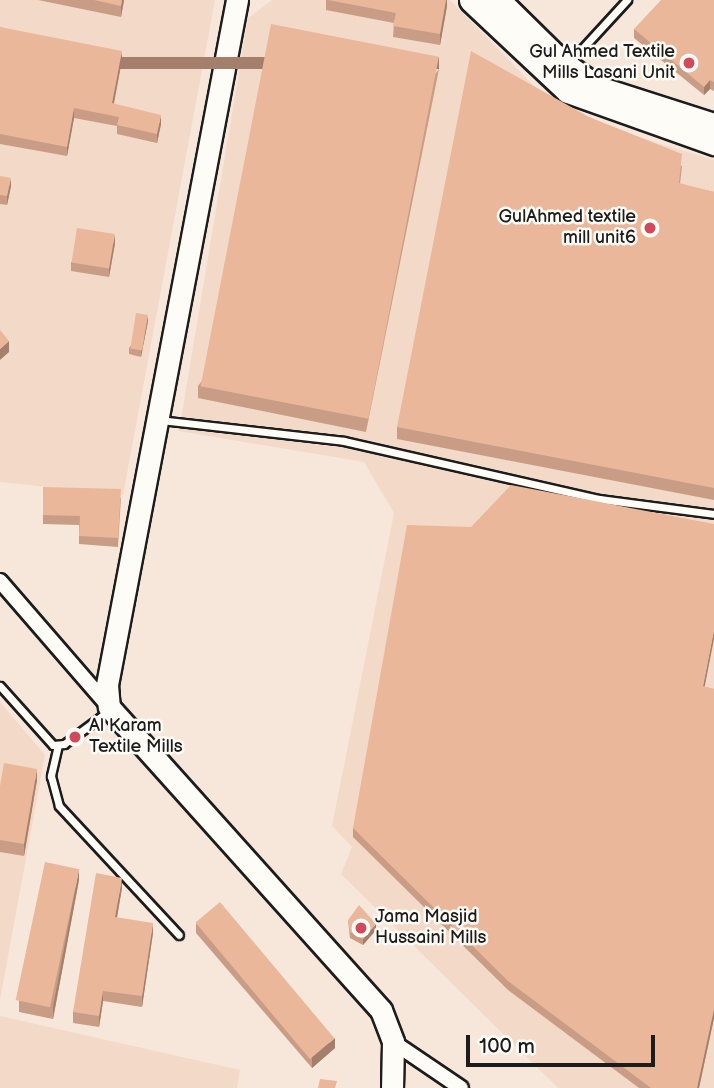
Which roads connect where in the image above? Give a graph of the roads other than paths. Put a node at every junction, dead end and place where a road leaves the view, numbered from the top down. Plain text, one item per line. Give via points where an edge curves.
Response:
1 (237, 0) edge
2 (471, 0) edge
3 (498, 0) edge
4 (627, 0) edge
5 (566, 66) junction
6 (714, 125) edge
7 (714, 143) edge
8 (158, 420) junction
9 (714, 514) edge
10 (0, 581) edge
11 (0, 686) edge
12 (110, 709) junction
13 (58, 745) junction
14 (179, 935) dead end
15 (393, 1042) junction
16 (392, 1088) edge
17 (461, 1088) edge

1 - 8 street
2 - 7 main road via 568,91
3 - 5 main road
4 - 5 lane
5 - 6 main road via 598,88
8 - 9 lane via 344,442 599,499
8 - 12 street via 107,685
10 - 12 street
11 - 13 lane
12 - 13 lane
12 - 15 street via 360,984 381,1010
13 - 14 lane via 51,776 59,806
15 - 16 street
15 - 17 street

